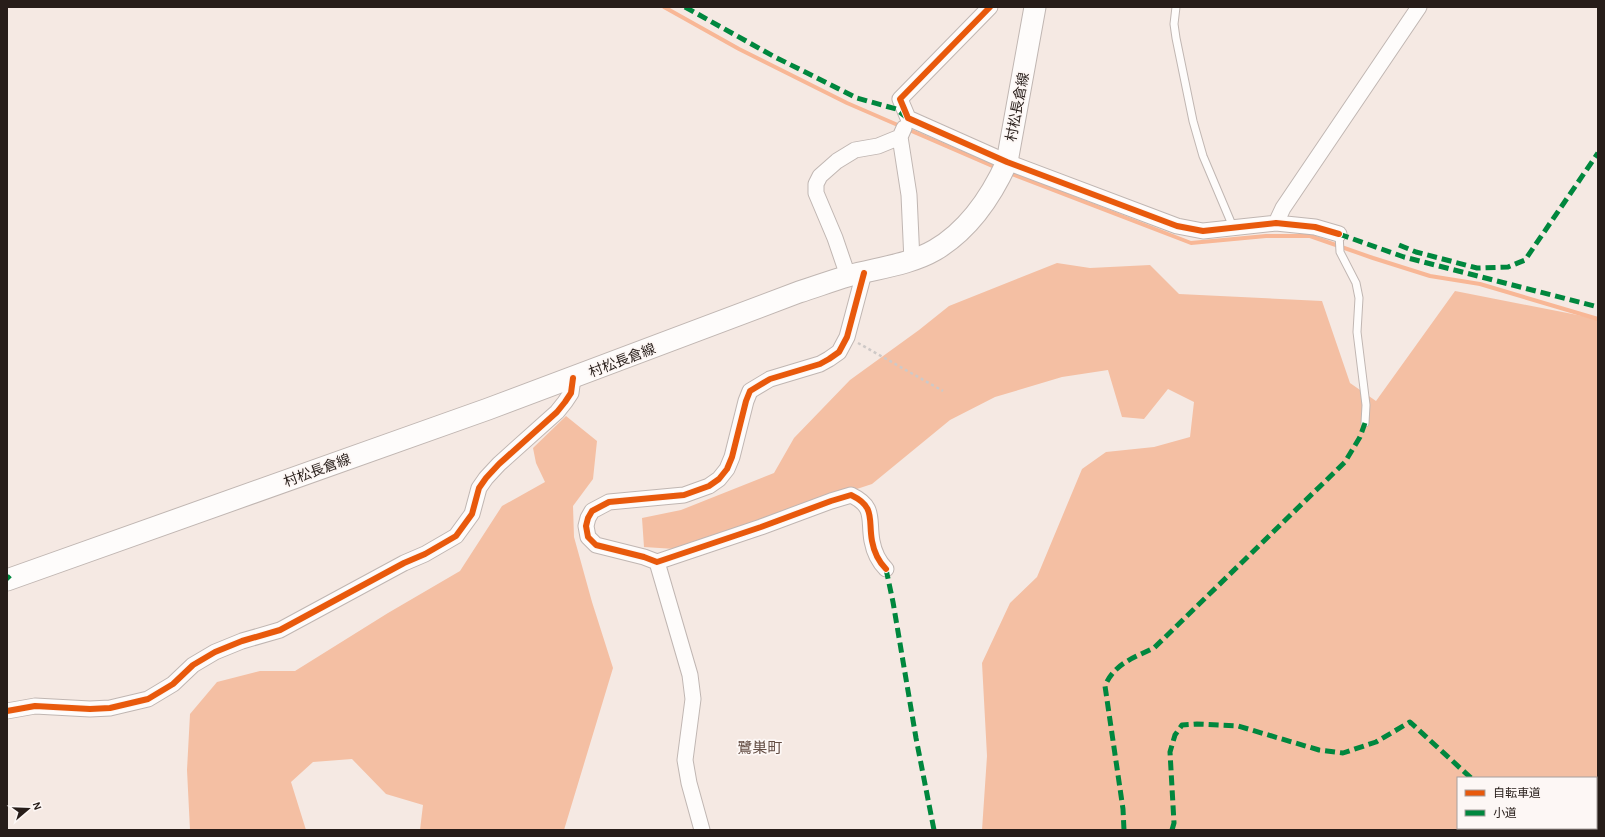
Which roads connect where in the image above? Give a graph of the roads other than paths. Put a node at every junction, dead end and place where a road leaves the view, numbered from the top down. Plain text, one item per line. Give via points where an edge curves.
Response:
1 (990, 7) edge
2 (1035, 7) edge
3 (1176, 7) edge
4 (1419, 7) edge
5 (908, 118) junction
6 (900, 137) junction
7 (1007, 162) junction
8 (1276, 223) junction
9 (1233, 227) junction
10 (1339, 234) joint
11 (912, 261) junction
12 (856, 275) junction
13 (573, 378) junction
14 (1365, 423) dead end
15 (657, 562) junction
16 (886, 569) dead end
17 (7, 580) edge
18 (7, 711) edge
19 (702, 830) edge

1 - 5 street via 900,99
2 - 7 main road, 村松長倉線
3 - 9 lane via 1176,38 1193,121 1203,156
4 - 8 street via 1283,208
5 - 6 street
5 - 7 street
6 - 11 street via 909,195
6 - 12 street via 878,146 855,150 837,161 820,176 816,184 816,193
7 - 9 street via 1177,226 1203,231
7 - 11 main road, 村松長倉線 via 997,184 965,227 935,250
8 - 9 street
8 - 10 street via 1315,226
10 - 14 lane via 1340,252 1356,283 1359,298 1357,332 1366,405
11 - 12 main road, 村松長倉線
12 - 13 main road, 村松長倉線 via 799,292
12 - 15 street via 847,337 839,352 820,364 770,379 750,391 732,457 719,479 709,486 684,495 609,502 592,511 586,526 588,537 596,545
13 - 17 main road, 村松長倉線
13 - 18 street via 571,393 557,412 486,478 479,488 472,514 456,536 448,542 280,630 215,652 193,665 173,684 148,698 110,708 35,706
15 - 16 street via 851,495 866,505 872,522 875,552
15 - 19 street via 690,675 693,699 685,760

